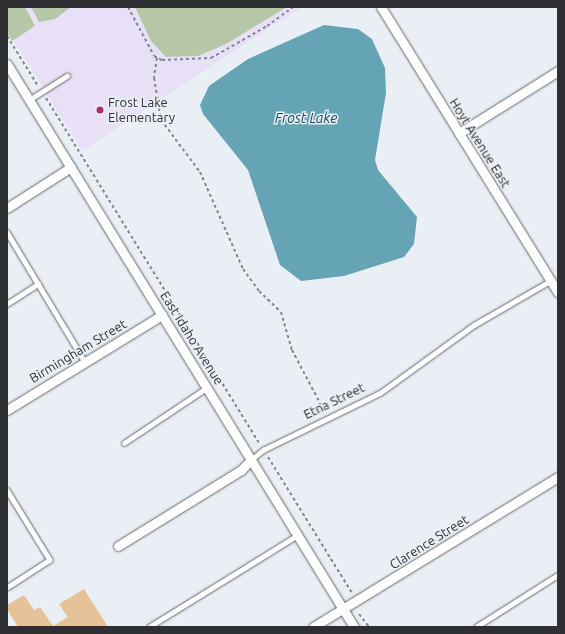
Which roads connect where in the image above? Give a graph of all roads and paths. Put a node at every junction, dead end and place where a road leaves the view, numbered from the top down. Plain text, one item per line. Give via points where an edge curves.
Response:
1 (128, 7) edge
2 (293, 7) edge
3 (381, 7) edge
4 (7, 36) edge
5 (157, 58) junction
6 (7, 64) edge
7 (558, 71) edge
8 (66, 76) dead end
9 (41, 91) junction
10 (29, 100) junction
11 (459, 133) junction
12 (71, 168) junction
13 (7, 208) edge
14 (7, 232) edge
15 (554, 278) edge
16 (38, 284) junction
17 (558, 293) edge
18 (167, 295) junction
19 (164, 299) dead end
20 (7, 304) edge
21 (162, 315) junction
22 (85, 362) junction
23 (208, 387) junction
24 (7, 410) edge
25 (308, 418) dead end
26 (266, 442) dead end
27 (124, 443) dead end
28 (263, 450) junction
29 (251, 460) junction
30 (558, 477) edge
31 (7, 490) edge
32 (298, 535) junction
33 (118, 546) dead end
34 (558, 575) edge
35 (7, 588) edge
36 (352, 594) dead end
37 (344, 610) junction
38 (359, 614) dead end
39 (149, 627) edge
40 (313, 627) edge
41 (354, 627) edge
42 (369, 627) edge
43 (476, 627) edge

1 - 5 path
2 - 5 path via 267,26 211,58
3 - 11 street, Hoyt Avenue East
4 - 9 path
5 - 25 path via 154,78 161,120 200,172 243,269 259,291 281,312 292,350 320,403 320,412
6 - 10 street, East Idaho Avenue
7 - 11 street
8 - 9 lane
9 - 10 lane
9 - 18 path
10 - 12 street, East Idaho Avenue
11 - 15 street, Hoyt Avenue East
12 - 13 street
12 - 21 street, East Idaho Avenue
14 - 16 lane
15 - 17 street, Hoyt Avenue East
15 - 28 lane, Etna Street via 474,325 380,393
16 - 20 lane
16 - 22 lane
18 - 19 path
18 - 26 path via 260,444
21 - 22 street, Birmingham Street
21 - 23 street, East Idaho Avenue
22 - 24 street, Birmingham Street
23 - 27 lane
23 - 29 street, East Idaho Avenue
28 - 29 lane, Etna Street
28 - 36 path
29 - 32 street, East Idaho Avenue
29 - 33 street, Etna Street via 241,470
30 - 37 street, Clarence Street
31 - 35 lane via 50,560
32 - 37 street, East Idaho Avenue
32 - 39 lane
34 - 43 lane
37 - 40 street, Clarence Street
37 - 41 street, East Idaho Avenue
38 - 42 path

